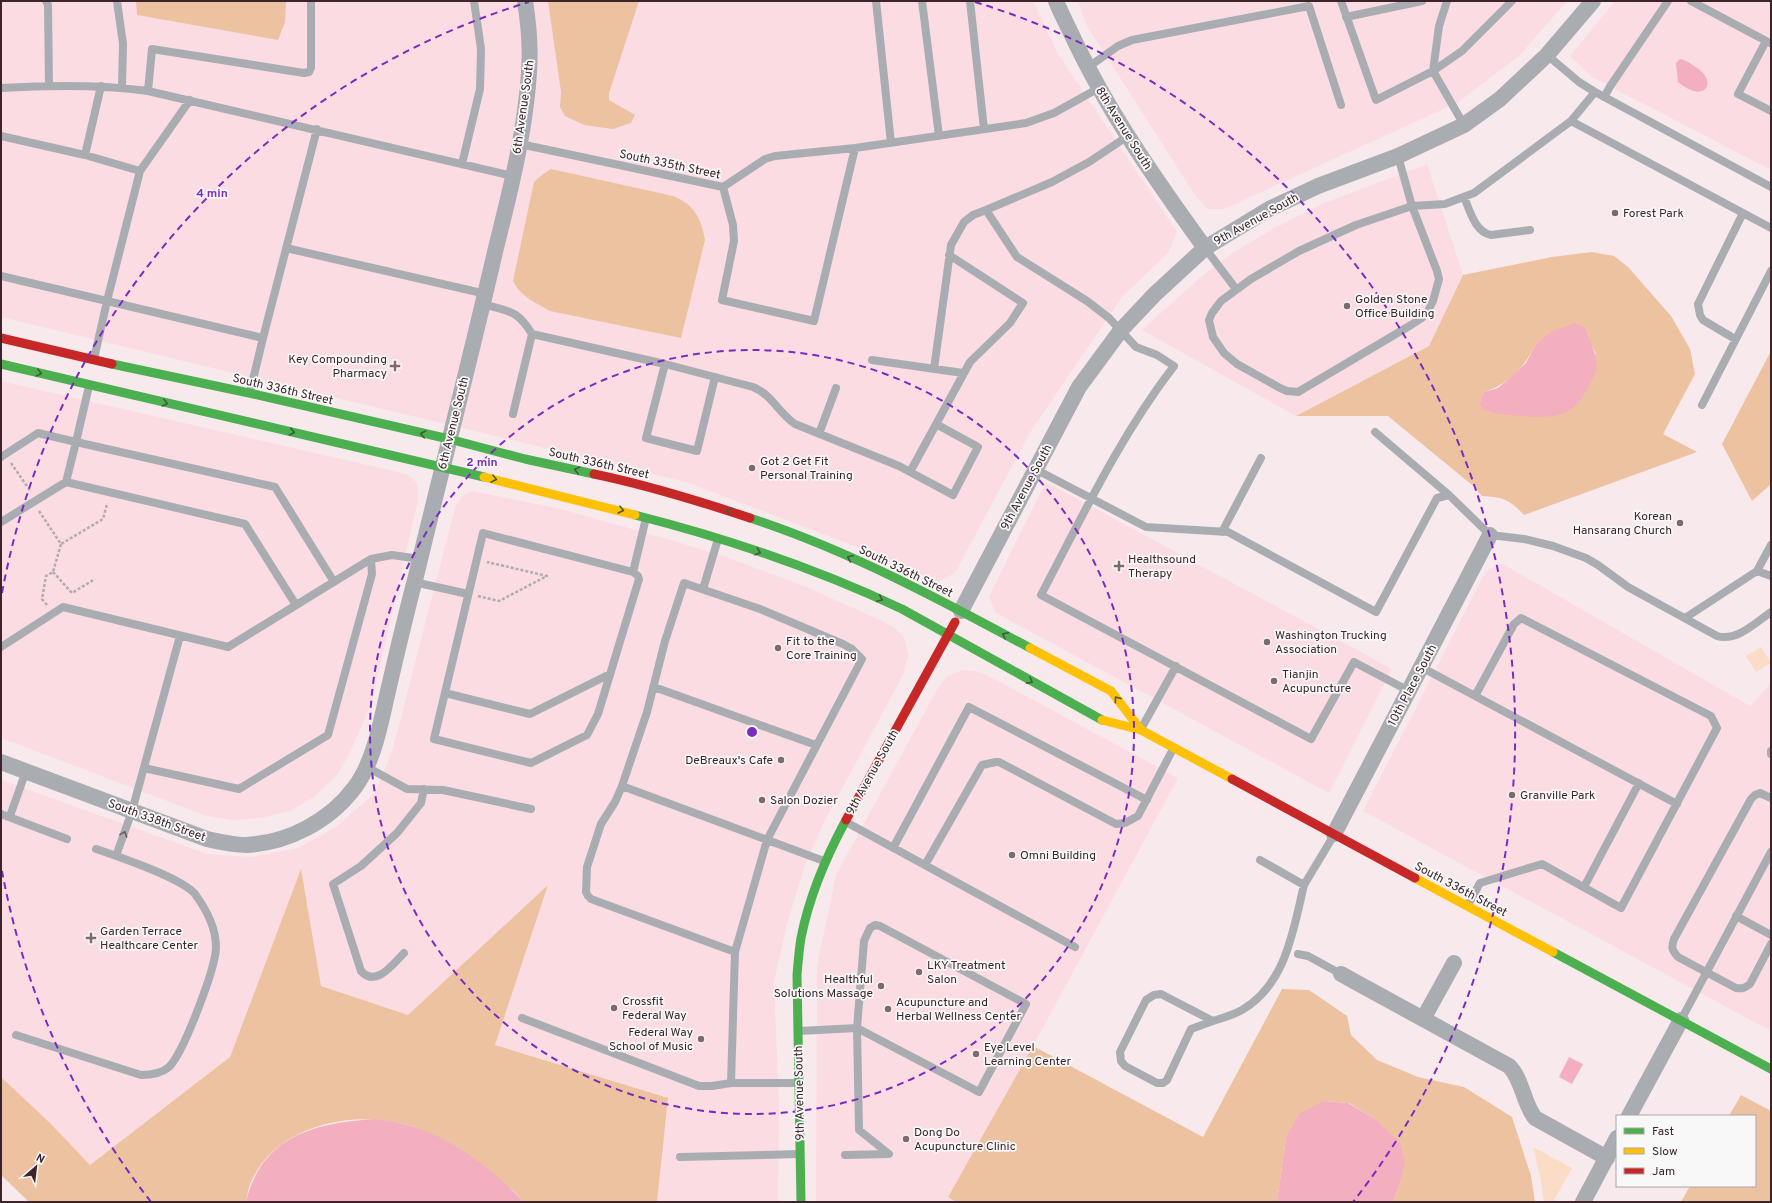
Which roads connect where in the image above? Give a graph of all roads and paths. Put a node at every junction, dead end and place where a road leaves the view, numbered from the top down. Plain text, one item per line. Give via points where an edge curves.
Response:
1 (46, 1) edge
2 (117, 1) edge
3 (311, 1) edge
4 (474, 1) edge
5 (525, 1) edge
6 (876, 1) edge
7 (922, 1) edge
8 (970, 1) edge
9 (1058, 1) edge
10 (1341, 1) edge
11 (1422, 1) edge
12 (1448, 1) edge
13 (1512, 1) edge
14 (1594, 1) edge
15 (1668, 1) edge
16 (1691, 1) edge
17 (1308, 4) edge
18 (1346, 17) junction
19 (1769, 43) edge
20 (1547, 55) junction
21 (1086, 68) junction
22 (1432, 71) junction
23 (49, 85) junction
24 (101, 86) junction
25 (122, 87) junction
26 (1, 88) edge
27 (1099, 88) junction
28 (148, 91) junction
29 (1595, 92) junction
30 (1604, 97) junction
31 (190, 100) junction
32 (1341, 104) dead end
33 (1771, 111) edge
34 (1571, 121) junction
35 (1464, 125) junction
36 (317, 129) junction
37 (984, 129) junction
38 (1, 136) edge
39 (938, 136) junction
40 (1128, 136) junction
41 (891, 143) junction
42 (520, 144) junction
43 (854, 148) junction
44 (85, 155) junction
45 (1398, 156) junction
46 (462, 164) junction
47 (140, 171) junction
48 (513, 176) junction
49 (723, 187) junction
50 (1771, 187) edge
51 (1464, 197) junction
52 (1412, 206) junction
53 (986, 210) junction
54 (1743, 213) junction
55 (1771, 228) edge
56 (1530, 230) dead end
57 (286, 248) junction
58 (1205, 248) junction
59 (949, 256) junction
60 (1771, 271) edge
61 (1, 276) edge
62 (1236, 289) junction
63 (484, 299) junction
64 (107, 301) junction
65 (1121, 330) junction
66 (532, 334) junction
67 (1, 338) edge
68 (263, 338) junction
69 (1735, 339) junction
70 (94, 360) junction
71 (872, 360) dead end
72 (1, 364) edge
73 (665, 364) junction
74 (934, 369) junction
75 (963, 373) junction
76 (715, 377) junction
77 (89, 385) junction
78 (836, 388) dead end
79 (249, 393) junction
80 (1702, 405) dead end
81 (513, 414) dead end
82 (936, 424) junction
83 (1375, 432) dead end
84 (819, 434) junction
85 (449, 439) junction
86 (76, 442) junction
87 (3, 456) edge
88 (1261, 458) dead end
89 (442, 466) junction
90 (1036, 469) junction
91 (910, 472) junction
92 (66, 482) junction
93 (110, 492) junction
94 (1449, 495) junction
95 (1092, 499) junction
96 (35, 501) junction
97 (647, 516) junction
98 (1, 522) edge
99 (1222, 532) junction
100 (1490, 535) junction
101 (718, 538) junction
102 (61, 544) junction
103 (1771, 544) edge
104 (371, 559) junction
105 (420, 559) junction
106 (476, 560) junction
107 (1757, 571) junction
108 (53, 572) junction
109 (633, 572) junction
110 (1771, 576) edge
111 (95, 580) dead end
112 (334, 582) junction
113 (414, 582) junction
114 (703, 589) junction
115 (468, 594) junction
116 (296, 605) junction
117 (961, 611) junction
118 (1771, 612) edge
119 (52, 614) junction
120 (1685, 618) junction
121 (947, 635) junction
122 (180, 636) junction
123 (1, 647) edge
124 (1176, 666) junction
125 (1422, 667) junction
126 (610, 674) junction
127 (654, 687) junction
128 (1409, 691) junction
129 (445, 693) junction
130 (1476, 696) junction
131 (1140, 730) junction
132 (816, 745) junction
133 (1174, 748) junction
134 (1, 762) edge
135 (367, 767) junction
136 (144, 768) junction
137 (26, 771) junction
138 (1639, 784) junction
139 (622, 786) junction
140 (424, 789) junction
141 (1771, 798) edge
142 (1147, 800) junction
143 (1677, 804) junction
144 (532, 809) dead end
145 (132, 811) junction
146 (1, 814) edge
147 (10, 816) junction
148 (845, 822) junction
149 (316, 823) joint
150 (1334, 834) junction
151 (67, 839) dead end
152 (767, 840) junction
153 (893, 848) junction
154 (96, 849) dead end
155 (1771, 852) edge
156 (116, 856) junction
157 (1260, 860) dead end
158 (825, 861) junction
159 (925, 865) junction
160 (1304, 885) junction
161 (1584, 887) junction
162 (1468, 906) junction
163 (1736, 916) junction
164 (1771, 936) edge
165 (1771, 944) edge
166 (1074, 947) dead end
167 (735, 952) junction
168 (404, 953) dead end
169 (1298, 954) dead end
170 (1454, 962) dead end
171 (1707, 972) junction
172 (1341, 974) joint
173 (522, 1018) dead end
174 (1423, 1019) junction
175 (1681, 1020) junction
176 (1213, 1021) junction
177 (857, 1028) junction
178 (798, 1031) junction
179 (16, 1035) dead end
180 (1771, 1069) edge
181 (731, 1083) junction
182 (799, 1083) junction
183 (1630, 1115) edge
184 (1616, 1140) edge
185 (800, 1154) junction
186 (845, 1155) dead end
187 (680, 1157) dead end
188 (1607, 1158) junction
189 (802, 1202) edge
190 (1583, 1202) edge

1 - 23 lane
2 - 25 lane via 123,44
3 - 28 lane via 309,72 152,48
4 - 46 lane via 481,49 480,89
5 - 42 street, 6th Avenue South via 530,37 530,68
6 - 41 lane
7 - 39 lane
8 - 37 lane
9 - 21 street, 8th Avenue South
10 - 18 lane
11 - 18 lane
12 - 22 lane via 1439,26
13 - 22 lane via 1462,51
14 - 20 street, 9th Avenue South
15 - 30 lane
16 - 19 lane
17 - 21 lane via 1132,40 1118,46
17 - 32 lane
18 - 22 lane via 1376,100
19 - 33 lane via 1738,94
20 - 29 lane
20 - 35 street, 9th Avenue South via 1500,99
21 - 27 street, 8th Avenue South
22 - 35 lane
23 - 24 lane
23 - 26 lane
24 - 25 lane
24 - 44 lane
25 - 28 lane
27 - 37 lane, South 335th Street via 1054,113 1026,123
27 - 40 street, 8th Avenue South
28 - 31 lane
29 - 30 lane
29 - 34 lane
30 - 50 lane
31 - 36 lane
31 - 47 lane
34 - 51 lane via 1474,193
34 - 54 lane
35 - 45 street, 9th Avenue South
36 - 46 lane
36 - 57 lane
37 - 39 lane, South 335th Street
38 - 44 lane
39 - 41 lane, South 335th Street
40 - 53 lane via 1089,162 1052,182
40 - 58 street, 8th Avenue South
41 - 43 lane, South 335th Street
42 - 48 street, 6th Avenue South
42 - 49 lane, South 335th Street
43 - 49 lane, South 335th Street via 765,159
43 - 49 lane via 814,321 722,300 734,241 733,225
44 - 47 lane
45 - 52 lane
45 - 58 street, 9th Avenue South via 1304,193 1262,213
46 - 48 lane
47 - 64 lane
48 - 63 street, 6th Avenue South
51 - 52 lane via 1445,204
51 - 56 lane via 1479,229 1485,234
52 - 62 lane via 1356,225 1299,251
52 - 62 lane via 1439,279 1428,311 1411,326 1298,392 1287,391 1237,364 1218,346 1209,320 1221,302
53 - 59 lane via 964,222
53 - 65 lane via 1017,257 1087,301
54 - 55 lane
54 - 69 lane via 1698,304 1703,320
57 - 63 lane
57 - 68 lane
58 - 62 lane
58 - 65 street, 9th Avenue South via 1155,294
59 - 74 lane
59 - 75 lane via 1023,303 1010,323 973,358
60 - 69 lane
61 - 64 lane
63 - 66 lane via 521,317
63 - 85 street, 6th Avenue South
64 - 68 lane
64 - 70 lane
65 - 90 street, 9th Avenue South via 1079,387
65 - 95 lane via 1136,347 1157,355 1174,366 1130,429
66 - 73 lane
66 - 81 lane
67 - 70 main road, South 336th Street
68 - 79 lane
69 - 80 lane
70 - 79 main road, South 336th Street
71 - 74 lane
72 -> 77 main road, South 336th Street
73 - 76 lane
73 - 76 lane via 646,438 697,451
74 - 75 lane
75 - 82 lane
76 - 84 lane via 761,390 790,420
77 - 86 lane
77 -> 89 main road, South 336th Street
78 - 84 lane
85 -> 79 main road, South 336th Street
82 - 91 lane
82 - 91 lane via 978,447 953,495
83 - 94 lane
84 - 91 lane
85 - 89 street, 6th Avenue South
117 -> 85 main road, South 336th Street via 878,569 766,523 707,503 632,482 525,459
86 - 87 lane via 38,433
86 - 92 lane
86 - 112 lane via 275,487
87 - 96 path
88 - 99 lane
89 -> 97 main road, South 336th Street
89 - 105 street, 6th Avenue South
90 - 95 lane
90 - 117 street, 9th Avenue South
92 - 93 lane
92 - 96 lane
93 - 102 path via 103,519
93 - 116 lane via 245,524
94 - 99 lane via 1437,498 1376,612 1228,532
94 - 100 lane
95 - 99 lane via 1146,527
95 - 124 lane via 1041,595
96 - 98 lane
96 - 102 path
97 - 101 main road, South 336th Street
97 - 109 lane
100 - 120 lane via 1524,539 1586,558 1628,587
100 - 125 street, 10th Place South
101 - 114 lane
101 -> 121 main road, South 336th Street via 865,592 902,609
102 - 108 path
103 - 107 lane
104 - 105 lane via 392,555
104 - 112 lane
104 - 136 lane via 372,574 328,735 239,789
105 - 113 street, 6th Avenue South
106 - 109 lane via 482,534
106 - 115 lane
106 - 115 path via 547,576 499,601
107 - 110 lane
107 - 120 lane
108 - 111 path via 72,593
108 - 119 path via 46,576 42,599
109 - 126 lane via 637,573 639,579
112 - 116 lane
113 - 115 lane
113 - 135 street, 6th Avenue South via 381,723
114 - 127 lane via 684,582 665,641
114 - 132 lane via 760,609 843,644 862,659
115 - 129 lane
116 - 122 lane via 228,647
117 - 121 main road, 9th Avenue South
131 -> 117 main road, South 336th Street via 1111,691
118 - 120 lane via 1737,635 1723,638
119 - 122 lane via 62,607
119 - 123 lane
121 -> 131 main road, South 336th Street via 1102,720
121 - 148 main road, 9th Avenue South
122 - 136 lane
124 - 128 lane via 1311,739 1354,662
124 - 131 lane
125 - 128 street, 10th Place South
125 - 130 lane
126 - 129 lane via 530,714
126 - 129 lane via 590,732 531,762 434,739
127 - 132 lane
127 - 139 lane
128 - 150 street, 10th Place South
130 - 138 lane
130 - 143 lane via 1514,624 1521,618 1712,716 1717,728
131 - 133 main road, South 336th Street
132 - 152 lane
133 - 142 lane
133 - 150 main road, South 336th Street
134 - 137 street, South 338th Street
135 - 140 lane via 407,789
135 - 149 street, 6th Avenue South via 356,786 342,802
136 - 145 lane
137 - 145 street, South 338th Street
137 - 147 lane
138 - 143 lane
138 - 161 lane
139 - 152 lane
139 - 167 lane via 601,824 587,867 588,896
140 - 144 lane via 443,790
140 - 168 lane via 421,803 397,832 361,866 333,884 364,974 373,977 386,972
141 - 171 lane via 1760,793 1751,799 1674,939 1673,951 1678,957
142 - 153 lane via 969,707
142 - 159 lane via 1138,816 1125,823 1116,824 1000,762 982,765
143 - 161 lane via 1621,908
145 - 149 street, South 338th Street via 207,839 245,845 277,840
156 -> 145 lane
146 - 147 lane
147 - 151 lane
148 - 153 lane
148 - 158 main road, 9th Avenue South
150 - 160 lane
150 - 162 main road, South 336th Street
152 - 158 lane
152 - 167 lane
153 - 159 lane
154 - 156 lane
155 - 163 lane
156 - 179 lane via 180,882 194,893 213,926 216,949 214,964 185,1042 174,1060 162,1072 141,1075
157 - 160 lane
158 - 178 main road, 9th Avenue South via 801,939 796,990
159 - 166 lane
160 - 176 lane via 1287,951 1270,986 1242,1010
161 - 162 lane via 1542,864 1480,883
162 - 175 main road, South 336th Street
163 - 164 lane
163 - 171 lane
165 - 171 lane via 1750,984 1745,988 1736,988
167 - 181 lane
169 - 172 lane via 1308,956
170 - 174 street
171 - 175 lane
172 - 174 street
173 - 181 lane via 699,1086
174 - 188 street via 1509,1066 1514,1071 1529,1110 1536,1118
175 - 180 main road, South 336th Street
175 - 183 street
176 - 176 lane via 1161,994 1154,995 1146,1000 1139,1013 1120,1052 1121,1061 1125,1066 1158,1083 1163,1083 1167,1080 1191,1029
177 - 177 lane via 864,941 870,928 875,925 1026,1004 979,1092
177 - 178 lane
177 - 186 lane via 859,1130 888,1154
178 - 182 main road, 9th Avenue South
181 - 182 lane
182 - 185 main road, 9th Avenue South
184 - 188 street
185 - 187 lane
185 - 189 main road, 9th Avenue South
188 - 190 street

